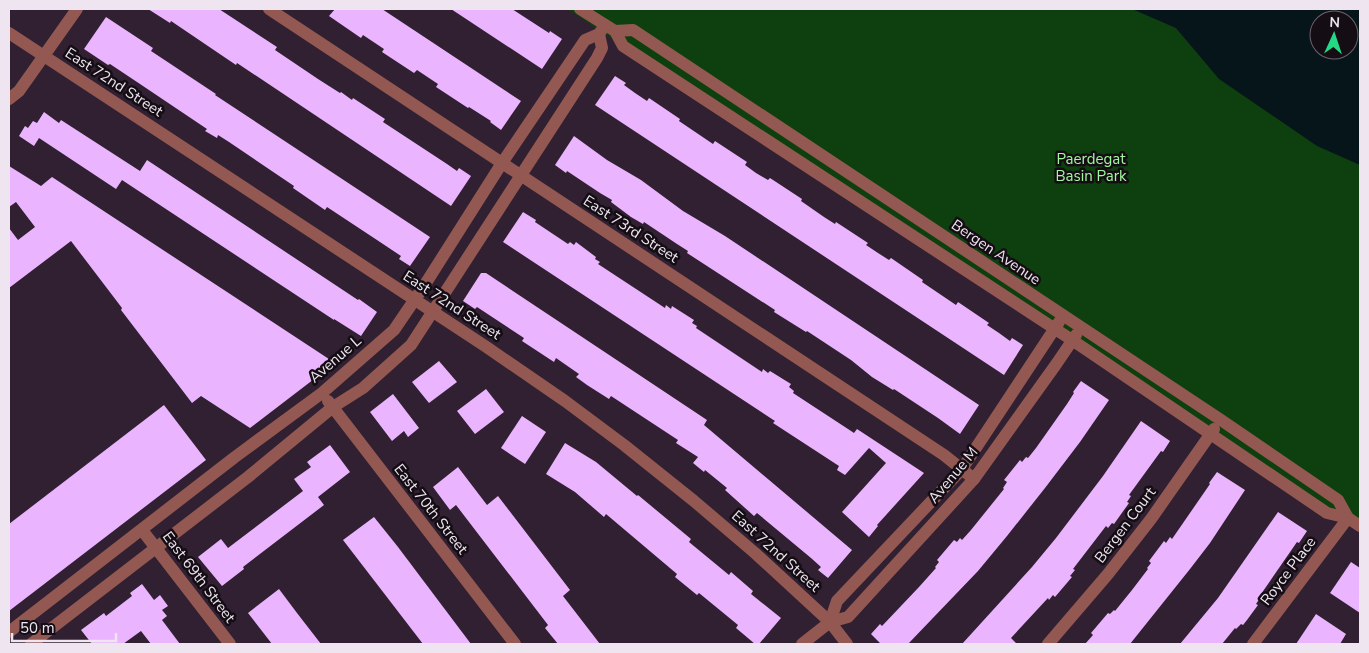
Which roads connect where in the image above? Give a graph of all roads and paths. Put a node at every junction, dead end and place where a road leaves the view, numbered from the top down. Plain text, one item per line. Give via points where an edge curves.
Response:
1 (77, 9) edge
2 (269, 9) edge
3 (580, 9) edge
4 (606, 30) junction
5 (9, 33) edge
6 (44, 56) junction
7 (9, 99) edge
8 (502, 163) junction
9 (521, 176) junction
10 (415, 300) junction
11 (433, 312) junction
12 (1063, 316) junction
13 (1081, 328) junction
14 (1055, 329) junction
15 (1072, 340) junction
16 (322, 394) junction
17 (333, 407) junction
18 (1220, 420) junction
19 (1210, 434) junction
20 (962, 469) junction
21 (974, 479) junction
22 (1348, 518) junction
23 (1360, 526) edge
24 (142, 530) junction
25 (156, 548) junction
26 (830, 622) junction
27 (9, 632) edge
28 (30, 644) edge
29 (230, 644) edge
30 (515, 644) edge
31 (802, 644) edge
32 (847, 644) edge
33 (1048, 644) edge
34 (1253, 644) edge

1 - 6 street
2 - 8 street, East 73rd Street
3 - 4 street, Bergen Avenue
4 - 8 street, Avenue L via 585,40
4 - 9 street via 597,58
4 - 12 street, Bergen Avenue via 633,30
4 - 14 street, Bergen Avenue via 623,46
5 - 6 street, East 72nd Street
6 - 7 street via 19,91
6 - 10 street, East 72nd Street
8 - 9 street, East 73rd Street
8 - 10 street, Avenue L
9 - 11 street
9 - 20 street, East 73rd Street
10 - 11 street, East 72nd Street
10 - 16 street, Avenue L via 394,330
11 - 17 street via 411,346 362,388
11 - 26 street, East 72nd Street via 624,445 755,553
12 - 13 street, Bergen Avenue
12 - 14 street, Avenue M
13 - 15 street, Avenue M
13 - 18 street, Bergen Avenue
14 - 15 street, Bergen Avenue
14 - 20 street, Avenue M
15 - 19 street, Bergen Avenue
15 - 21 street, Avenue M
16 - 17 street, East 70th Street
16 - 24 street, Avenue L
17 - 25 street
17 - 30 street, East 70th Street
18 - 19 street, Bergen Court
18 - 22 street, Bergen Avenue via 1338,500
19 - 22 street, Bergen Avenue via 1327,513
19 - 33 street, Bergen Court via 1151,519
20 - 21 street, East 73rd Street
20 - 26 street, Avenue M via 837,601
21 - 26 street, Avenue M via 848,616
22 - 23 street, Bergen Avenue
22 - 34 street, Royce Place
24 - 25 street, East 69th Street
24 - 27 street, Avenue L
25 - 28 street
25 - 29 street, East 69th Street
26 - 31 street, Avenue M
26 - 32 street, East 72nd Street

